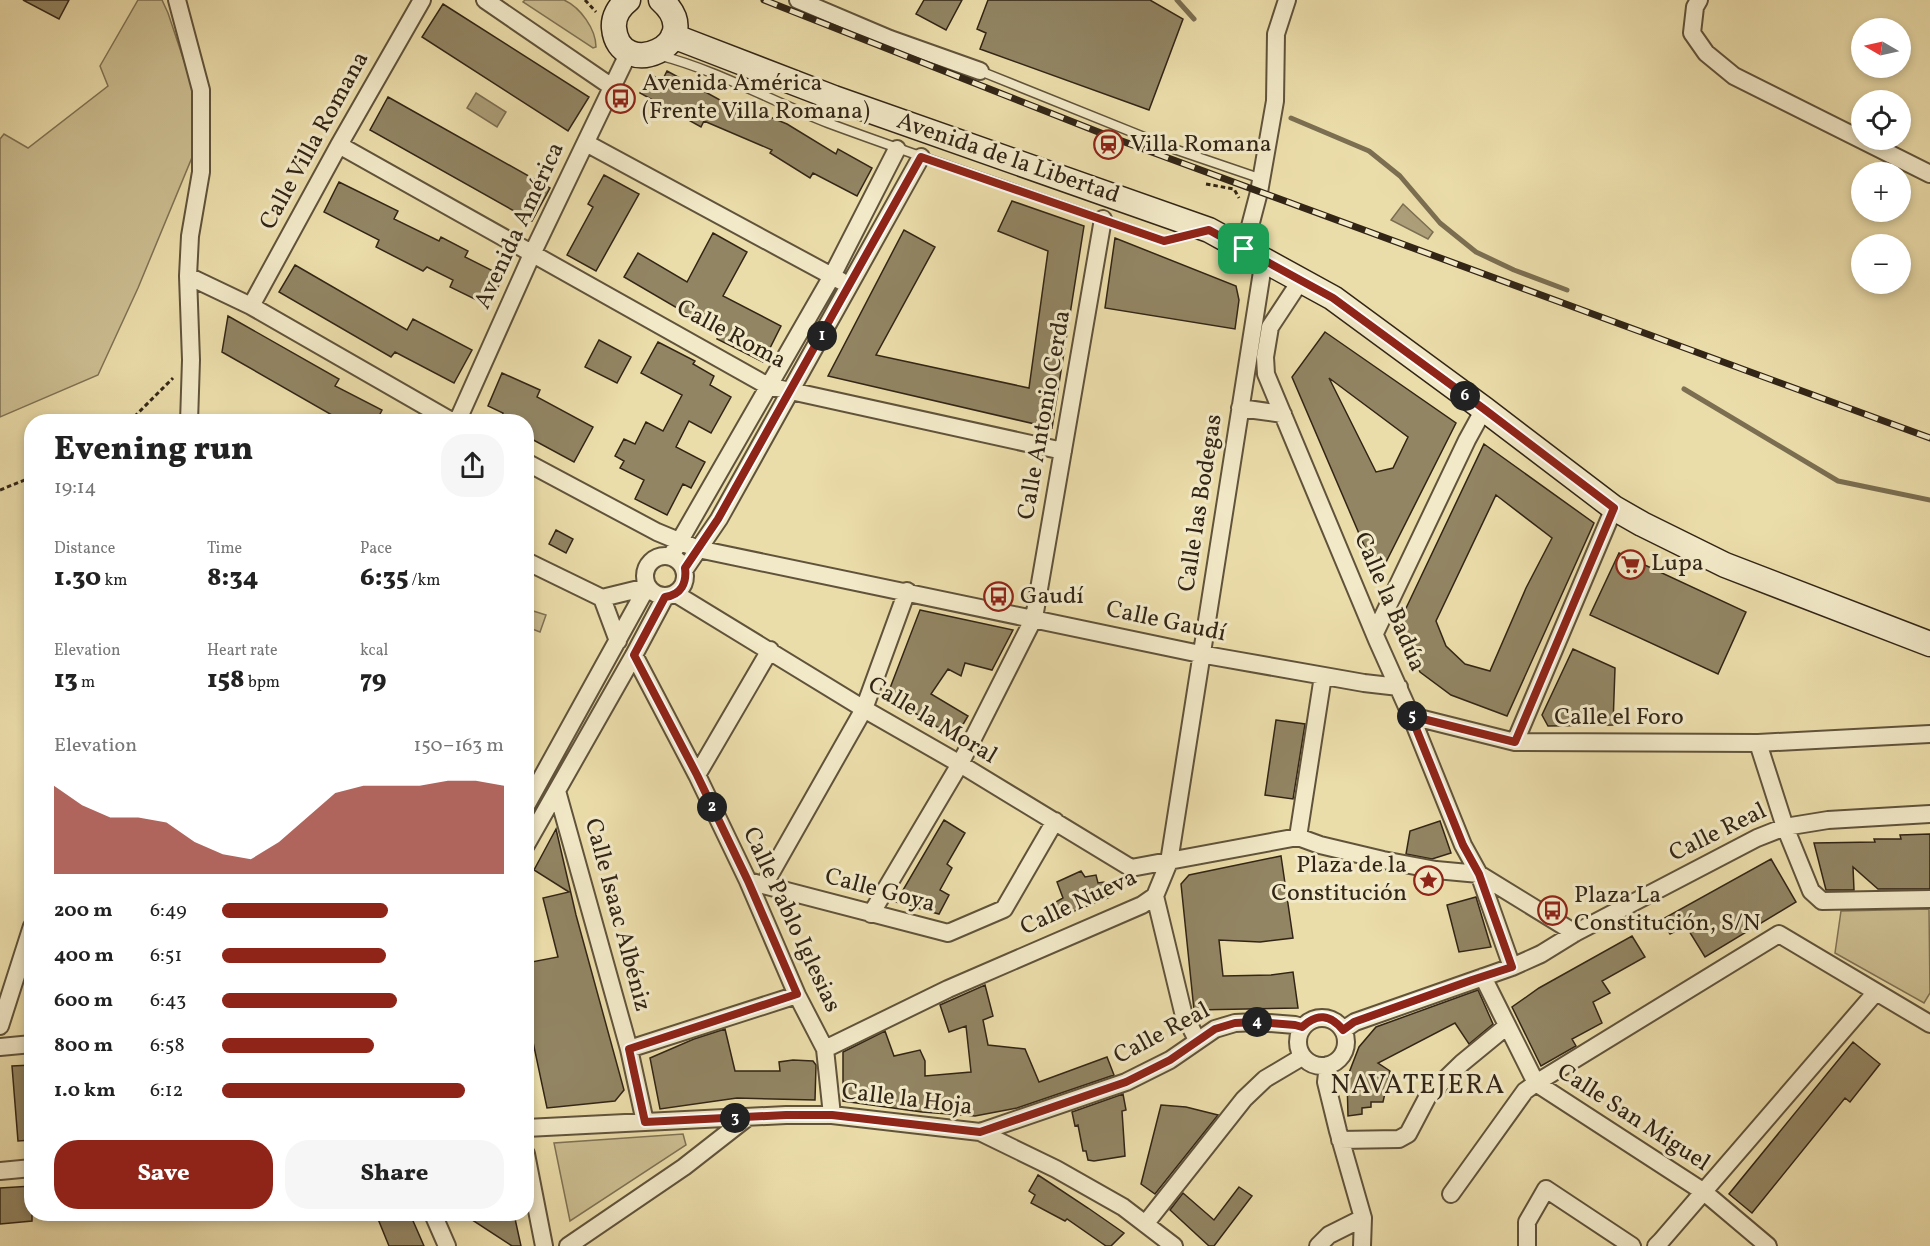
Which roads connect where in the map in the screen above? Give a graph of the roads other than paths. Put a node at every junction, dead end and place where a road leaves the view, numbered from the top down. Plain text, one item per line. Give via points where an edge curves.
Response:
1 (177, 0) edge
2 (422, 0) edge
3 (485, 0) edge
4 (626, 0) edge
5 (661, 0) edge
6 (798, 0) edge
7 (1287, 0) edge
8 (1699, 0) edge
9 (673, 36) junction
10 (629, 52) junction
11 (655, 54) junction
12 (980, 71) joint
13 (612, 87) junction
14 (586, 143) junction
15 (339, 145) junction
16 (897, 149) junction
17 (921, 157) junction
18 (1930, 174) edge
19 (1262, 179) junction
20 (1103, 219) junction
21 (1209, 230) junction
22 (533, 252) junction
23 (1254, 254) junction
24 (188, 276) junction
25 (832, 276) junction
26 (1301, 280) junction
27 (850, 287) junction
28 (251, 306) junction
29 (1251, 341) junction
30 (1266, 374) junction
31 (768, 386) junction
32 (791, 391) junction
33 (1240, 408) junction
34 (1484, 409) junction
35 (189, 414) edge
36 (441, 414) edge
37 (459, 414) edge
38 (1283, 414) junction
39 (1063, 451) junction
40 (534, 467) edge
41 (1614, 508) junction
42 (675, 549) junction
43 (698, 549) junction
44 (534, 565) edge
45 (685, 568) junction
46 (647, 587) junction
47 (907, 591) junction
48 (670, 595) junction
49 (602, 598) junction
50 (1034, 618) junction
51 (1375, 633) junction
52 (618, 641) junction
53 (1930, 644) edge
54 (770, 650) junction
55 (1200, 654) junction
56 (634, 655) junction
57 (1323, 676) junction
58 (1399, 687) junction
59 (864, 708) junction
60 (1411, 716) junction
61 (1930, 734) edge
62 (1515, 742) junction
63 (1758, 743) junction
64 (960, 764) junction
65 (697, 775) junction
66 (557, 791) junction
67 (534, 792) edge
68 (1930, 814) edge
69 (1055, 821) junction
70 (1785, 827) junction
71 (534, 831) edge
72 (1299, 837) junction
73 (1169, 862) junction
74 (1479, 874) junction
75 (756, 883) junction
76 (1155, 896) junction
77 (1930, 899) edge
78 (872, 914) junction
79 (1575, 933) junction
80 (24, 952) edge
81 (1512, 967) junction
82 (1483, 977) junction
83 (1876, 992) junction
84 (797, 994) junction
85 (1930, 1024) edge
86 (0, 1026) edge
87 (1507, 1026) junction
88 (1302, 1027) junction
89 (1343, 1030) junction
90 (1197, 1040) junction
91 (24, 1045) edge
92 (0, 1047) edge
93 (629, 1049) junction
94 (825, 1049) junction
95 (1302, 1057) junction
96 (1328, 1065) junction
97 (1536, 1083) junction
98 (832, 1115) junction
99 (748, 1118) junction
100 (645, 1122) junction
101 (534, 1128) edge
102 (980, 1132) junction
103 (1340, 1140) junction
104 (24, 1169) edge
105 (0, 1171) edge
106 (1704, 1192) junction
107 (1451, 1194) dead end
108 (534, 1195) edge
109 (1363, 1218) junction
110 (436, 1221) edge
111 (1146, 1223) junction
112 (1763, 1245) edge
113 (447, 1246) edge
114 (544, 1246) edge
115 (568, 1246) edge
116 (1174, 1246) edge
117 (1318, 1246) edge
118 (1362, 1246) edge
119 (1527, 1246) edge
120 (1632, 1246) edge
121 (1656, 1246) edge

1 - 24 street via 201,90 201,172
2 - 15 street, Calle Villa Romana
3 - 13 street
4 - 10 main road via 614,25 619,42
5 - 9 main road via 674,16
6 - 12 street
7 - 19 street, Calle las Bodegas via 1276,34 1275,100
8 - 18 street via 1692,33 1706,53 1734,76
9 - 11 main road
9 - 21 main road, Avenida de la Libertad via 834,98
10 - 11 main road via 640,56
10 - 13 street, Avenida América
11 - 16 lane, Avenida de la Libertad via 686,62
12 - 19 lane via 1174,149
13 - 14 street, Avenida América
14 - 22 street, Avenida América
14 - 25 street
15 - 22 street, Calle Roma
15 - 28 street, Calle Villa Romana
16 - 17 lane, Avenida de la Libertad
16 - 25 street
17 - 20 lane, Avenida de la Libertad
17 - 27 street
19 - 23 street, Calle las Bodegas
20 - 21 lane, Avenida de la Libertad via 1164,241
20 - 39 street, Calle Antonio Cerda
21 - 23 main road, Avenida de la Libertad
22 - 31 street, Calle Roma
22 - 37 street, Avenida América
23 - 26 main road, Avenida de la Libertad
23 - 29 street, Calle las Bodegas
24 - 28 street
24 - 35 street via 192,360
25 - 27 street
25 - 31 street
26 - 30 street, Calle la Badúa via 1270,327
26 - 34 main road, Avenida de la Libertad via 1333,298
27 - 32 street
28 - 36 street
29 - 30 street
29 - 33 street, Calle las Bodegas
30 - 38 street, Calle la Badúa
31 - 32 street, Calle Roma
31 - 42 street
32 - 39 street, Calle Roma
32 - 43 street
33 - 38 street
33 - 55 street, Calle las Bodegas
34 - 41 main road, Avenida de la Libertad
34 - 51 street
38 - 51 street, Calle la Badúa
39 - 50 street, Calle Antonio Cerda
40 - 42 street
41 - 53 main road, Avenida de la Libertad via 1725,565
41 - 62 street
42 - 43 street, Calle Gaudí
42 - 45 street
42 - 46 street via 646,567
43 - 45 street
43 - 47 street, Calle Gaudí
44 - 49 street
45 - 48 street via 683,587
46 - 48 street via 655,594
46 - 49 street
46 - 52 street
47 - 50 street, Calle Gaudí
47 - 59 street
48 - 54 street, Calle la Moral
48 - 56 street
49 - 52 street
50 - 55 street, Calle Gaudí
50 - 64 street, Calle Antonio Cerda
51 - 58 street, Calle la Badúa
52 - 67 street
54 - 59 street, Calle la Moral
54 - 65 street
55 - 57 street, Calle Gaudí
55 - 73 street, Calle las Bodegas
56 - 65 street, Calle Pablo Iglesias
56 - 66 street
57 - 58 street, Calle Gaudí
57 - 72 street
58 - 60 street, Calle la Badúa
59 - 64 street, Calle la Moral
59 - 75 street
60 - 62 street, Calle el Foro
60 - 74 street, Calle la Badúa via 1463,845
61 - 63 street, Calle el Foro
62 - 63 street, Calle el Foro
63 - 70 street
64 - 69 street, Calle la Moral
64 - 78 street, Calle Antonio Cerda
65 - 75 street, Calle Pablo Iglesias
66 - 71 street
66 - 93 street, Calle Isaac Albéniz
68 - 70 street, Calle Real via 1828,820
69 - 73 street, Calle la Moral via 1131,868
69 - 78 street, Calle Goya via 1004,909 948,933
70 - 77 street via 1811,891 1822,901
70 - 79 street, Calle Real
72 - 73 street
72 - 74 street via 1383,860
73 - 76 street, Calle Nueva
74 - 79 street, Calle la Badúa
74 - 81 street, Calle la Badúa
75 - 78 street, Calle Goya
75 - 84 street, Calle Pablo Iglesias
76 - 90 street via 1184,1012
76 - 94 street, Calle Nueva
79 - 81 street
80 - 86 street
81 - 82 street
82 - 87 street, Calle San Miguel
82 - 89 street via 1354,1022
83 - 85 street
83 - 97 street via 1779,934
83 - 106 street
84 - 93 street
84 - 94 street, Calle Pablo Iglesias
87 - 97 street, Calle San Miguel
87 - 103 street via 1428,1096 1408,1134 1399,1139
88 - 89 street via 1320,1017 1329,1018
88 - 90 street, Calle Real via 1235,1023
88 - 95 street via 1297,1037
89 - 96 street via 1345,1048
90 - 102 street, Calle Real via 1170,1060 1126,1082
91 - 92 street
93 - 100 street, Calle Isaac Albéniz
94 - 98 street, Calle Pablo Iglesias
95 - 96 street via 1317,1066
95 - 111 street via 1266,1079 1244,1099
96 - 103 street via 1326,1082
97 - 106 street, Calle San Miguel
97 - 107 street via 1525,1091
98 - 99 street, Calle la Hoja
98 - 102 street, Calle la Hoja
99 - 100 street, Calle la Hoja
99 - 115 street
100 - 101 street, Calle la Hoja
102 - 111 street, Calle la Hoja via 1056,1168
103 - 109 street
104 - 105 street
106 - 112 street, Calle San Miguel
106 - 121 street
108 - 114 street
109 - 117 street via 1329,1235
109 - 118 street
110 - 113 street
111 - 116 street, Calle la Hoja
119 - 120 street via 1527,1222 1546,1189

